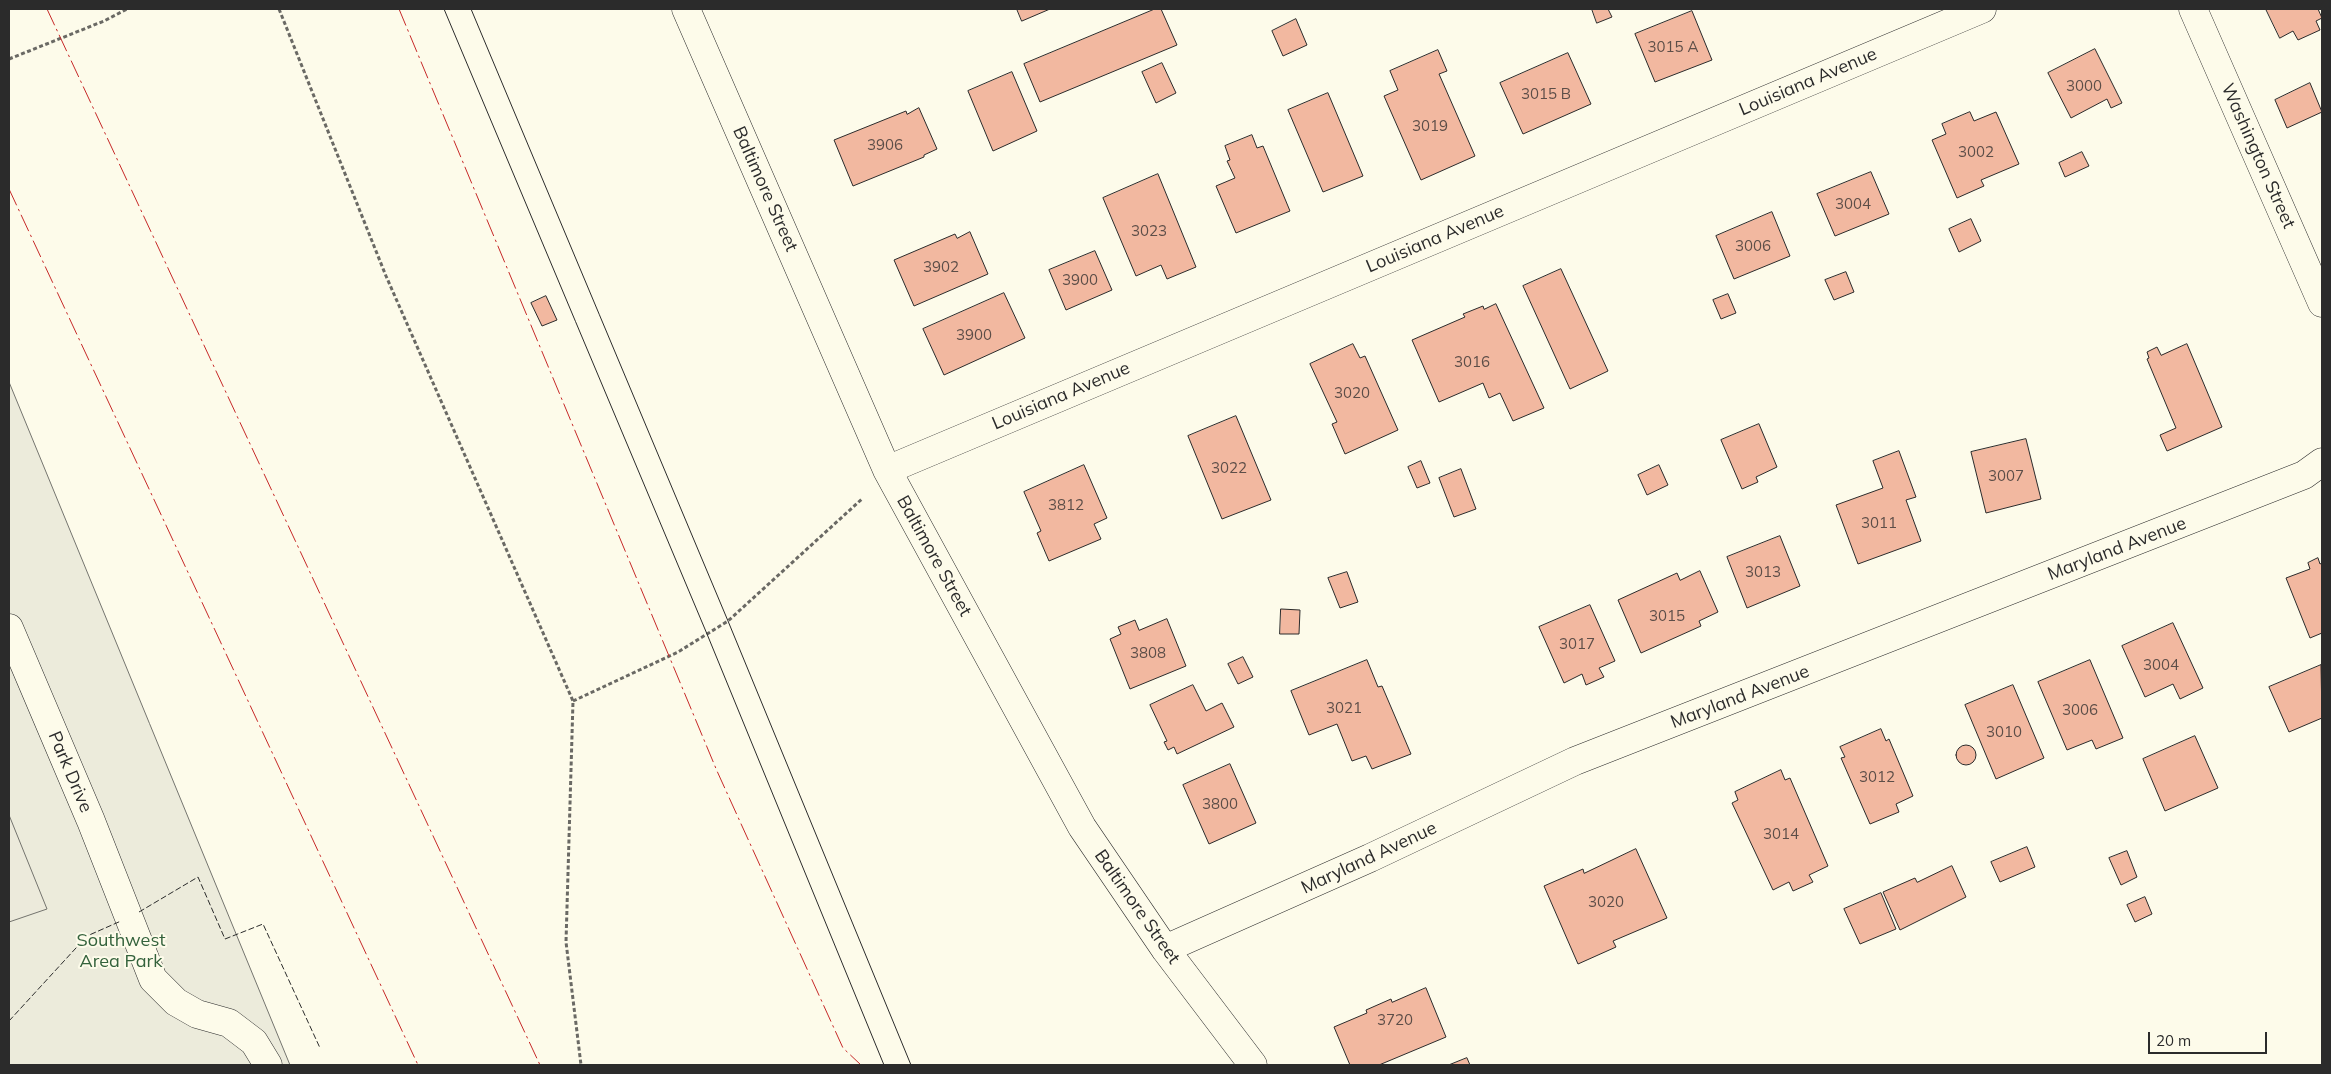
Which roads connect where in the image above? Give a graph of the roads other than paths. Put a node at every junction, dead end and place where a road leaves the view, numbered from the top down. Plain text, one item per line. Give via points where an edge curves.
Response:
1 (686, 9) edge
2 (1982, 9) edge
3 (2193, 9) edge
4 (2322, 303) edge
5 (2322, 462) edge
6 (887, 470) junction
7 (9, 628) edge
8 (1165, 949) junction
9 (268, 1065) edge
10 (1253, 1065) edge

1 - 6 street, Baltimore Street
2 - 6 street, Louisiana Avenue
3 - 4 street, Washington Street
5 - 8 street, Maryland Avenue via 2304,475 1576,761 1370,858
6 - 8 street, Baltimore Street via 1082,827
7 - 9 street, Park Drive via 153,979 176,1002 197,1014 229,1023 254,1042
8 - 10 street, Baltimore Street

